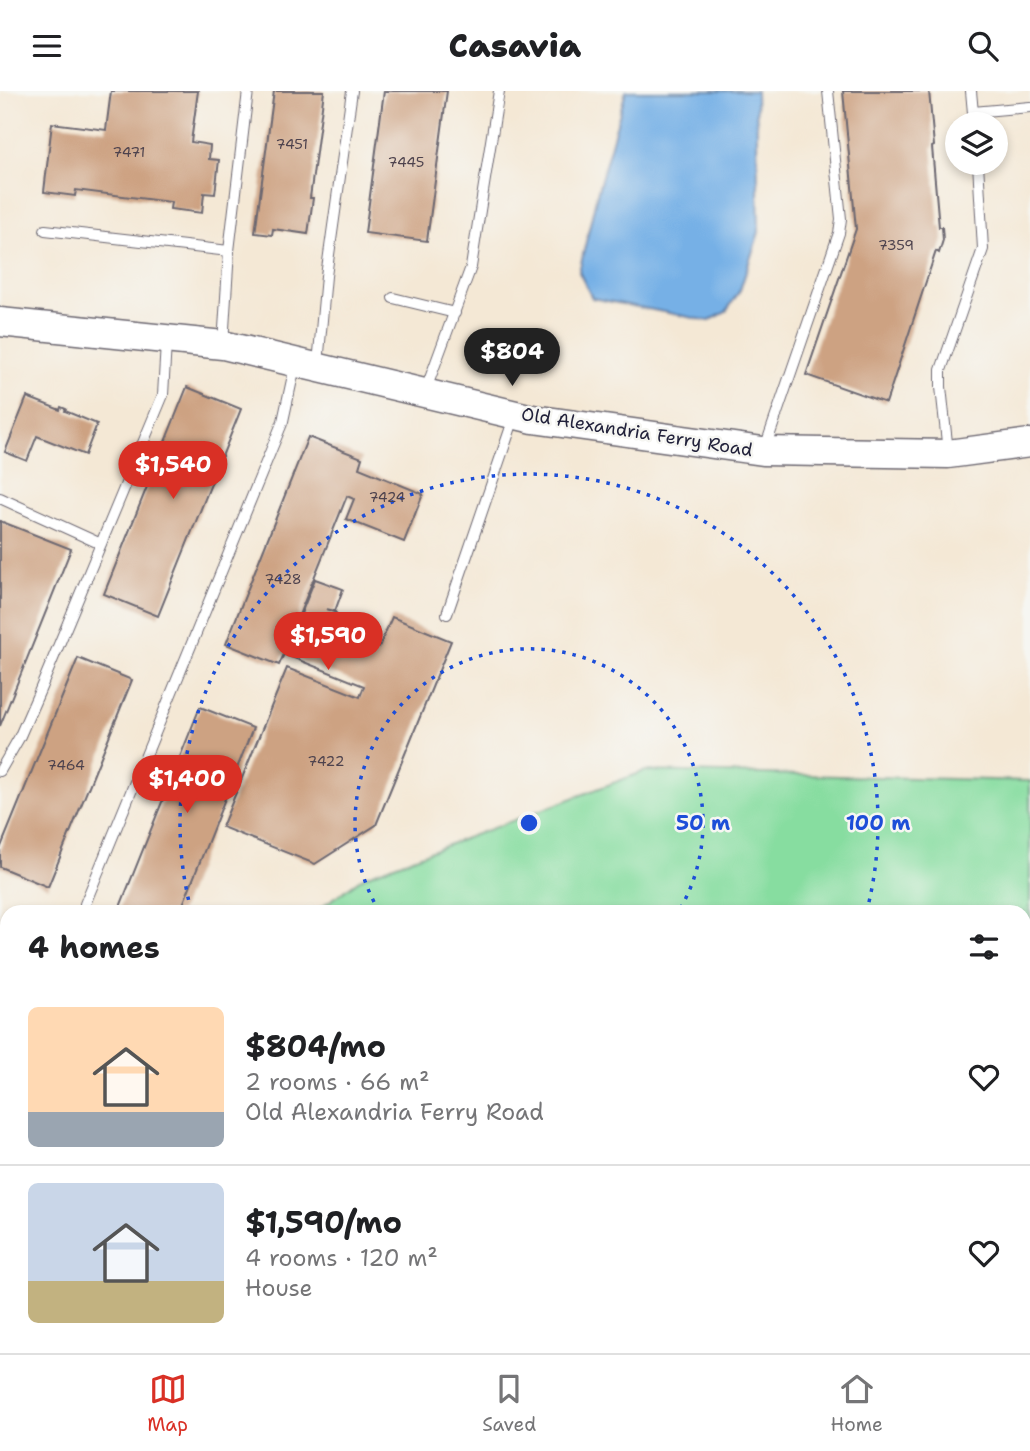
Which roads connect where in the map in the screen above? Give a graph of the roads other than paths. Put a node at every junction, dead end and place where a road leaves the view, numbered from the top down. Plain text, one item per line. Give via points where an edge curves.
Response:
1 (248, 91) edge
2 (352, 91) edge
3 (499, 91) edge
4 (828, 91) edge
5 (971, 91) edge
6 (1030, 107) edge
7 (973, 112) joint
8 (979, 175) edge
9 (45, 230) dead end
10 (229, 251) junction
11 (393, 298) dead end
12 (455, 313) junction
13 (0, 322) edge
14 (167, 339) junction
15 (223, 345) junction
16 (307, 365) junction
17 (425, 393) junction
18 (515, 414) junction
19 (1030, 443) edge
20 (763, 451) junction
21 (948, 454) junction
22 (0, 498) edge
23 (101, 544) junction
24 (447, 614) dead end
25 (0, 771) edge
26 (85, 904) dead end

1 - 10 lane
2 - 16 lane via 326,276
3 - 12 lane via 471,267
4 - 20 lane via 839,233
5 - 7 lane
6 - 7 lane
8 - 21 lane via 983,249 941,370
9 - 10 lane
10 - 15 lane
11 - 12 lane
12 - 17 lane
13 - 14 main road, Old Alexandria Ferry Road
14 - 15 main road, Old Alexandria Ferry Road
14 - 23 lane via 163,395
15 - 16 main road, Old Alexandria Ferry Road
16 - 17 main road, Old Alexandria Ferry Road
16 - 26 lane
17 - 18 main road, Old Alexandria Ferry Road
18 - 20 main road, Old Alexandria Ferry Road
18 - 24 lane
19 - 21 main road, Old Alexandria Ferry Road
20 - 21 main road, Old Alexandria Ferry Road
22 - 23 lane
23 - 25 lane via 19,738

